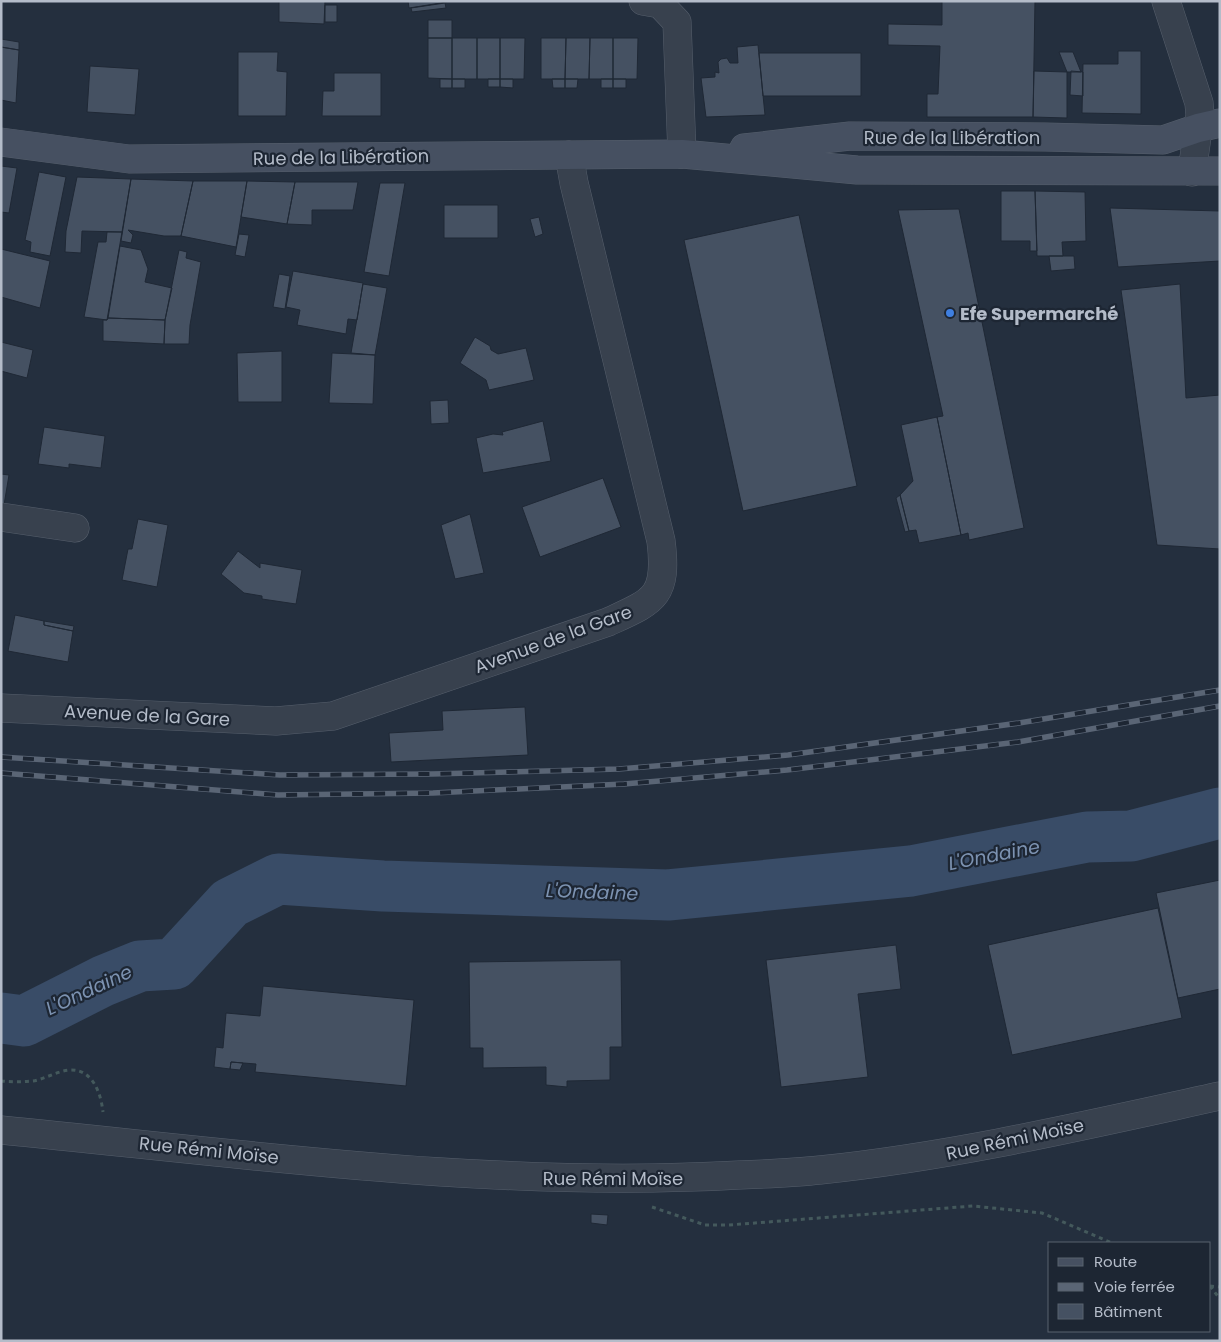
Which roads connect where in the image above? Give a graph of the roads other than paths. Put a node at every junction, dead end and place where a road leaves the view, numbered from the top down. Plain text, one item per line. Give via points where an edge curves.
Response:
1 (643, 1) edge
2 (1166, 1) edge
3 (1209, 125) edge
4 (1, 142) edge
5 (682, 154) junction
6 (570, 155) junction
7 (1220, 171) edge
8 (1192, 172) junction
9 (1, 517) edge
10 (75, 528) dead end
11 (1, 708) edge
12 (1220, 1096) edge
13 (1, 1130) edge

1 - 5 street via 660,4 677,22
2 - 3 street
3 - 5 main road, Rue de la Libération via 1163,140 850,136
3 - 8 street
4 - 6 main road, Rue de la Libération via 129,159
5 - 6 main road, Rue de la Libération
5 - 8 main road, Rue de la Libération via 857,170
6 - 11 street, Avenue de la Gare via 574,183 661,542 665,568 659,588 644,606 608,622 333,716 276,721
7 - 8 main road, Rue de la Libération
9 - 10 street
12 - 13 street, Rue Rémi Moïse via 956,1152 817,1171 671,1179 550,1179 415,1171

